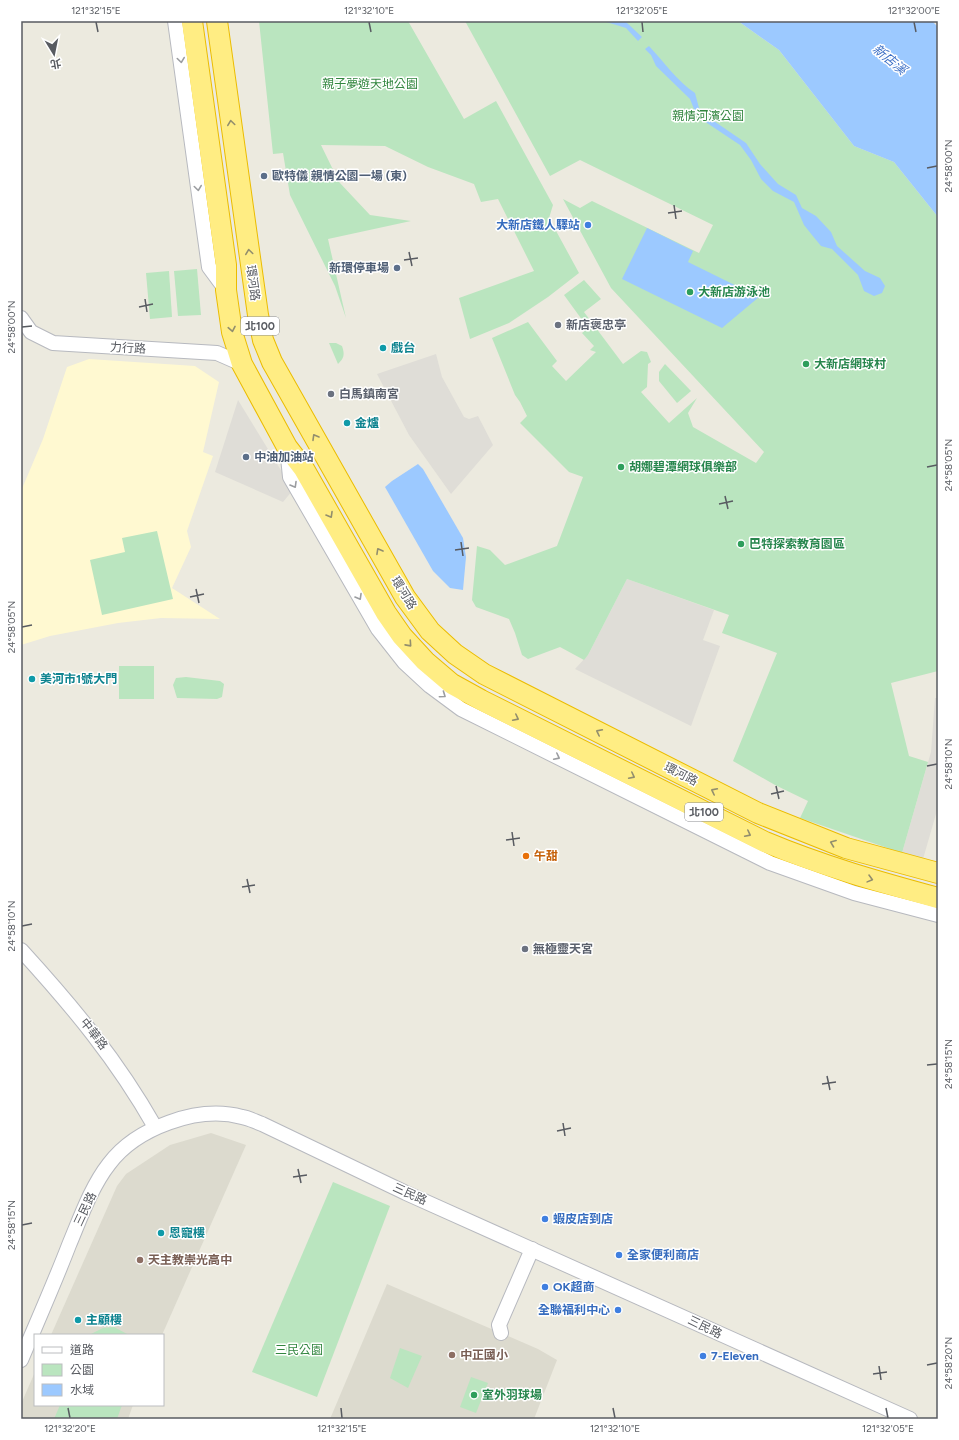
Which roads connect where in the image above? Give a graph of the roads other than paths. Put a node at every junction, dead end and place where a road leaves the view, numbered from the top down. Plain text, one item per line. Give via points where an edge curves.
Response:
1 (175, 21) edge
2 (192, 21) edge
3 (217, 21) edge
4 (226, 290) junction
5 (21, 318) edge
6 (242, 364) junction
7 (287, 447) junction
8 (938, 873) edge
9 (938, 898) edge
10 (938, 915) edge
11 (21, 950) edge
12 (156, 1127) junction
13 (532, 1249) junction
14 (501, 1333) dead end
15 (21, 1360) edge
16 (910, 1419) edge

1 -> 4 street, 環河路 via 209,267
2 - 4 highway, 環河路 / 北100 via 226,265
8 -> 3 highway, 環河路 / 北100 via 846,848 758,813 484,674 455,654 430,631 405,597 272,362 263,340
4 -> 6 highway, 環河路 / 北100 via 232,332
5 - 6 street, 力行路 via 31,332 53,343 217,353
6 - 7 highway, 環河路 / 北100
7 -> 9 highway, 環河路 / 北100 via 304,469 386,613 425,661 452,684 765,842 810,861
7 -> 10 street, 環河路 via 290,477 378,629 404,662 461,709 770,863 854,893
11 - 12 street, 中華路 via 88,1026 114,1060
12 - 13 street, 三民路 via 202,1115 242,1116
12 - 15 street, 三民路 via 124,1148 99,1180
13 - 14 street via 499,1325
13 - 16 street, 三民路

